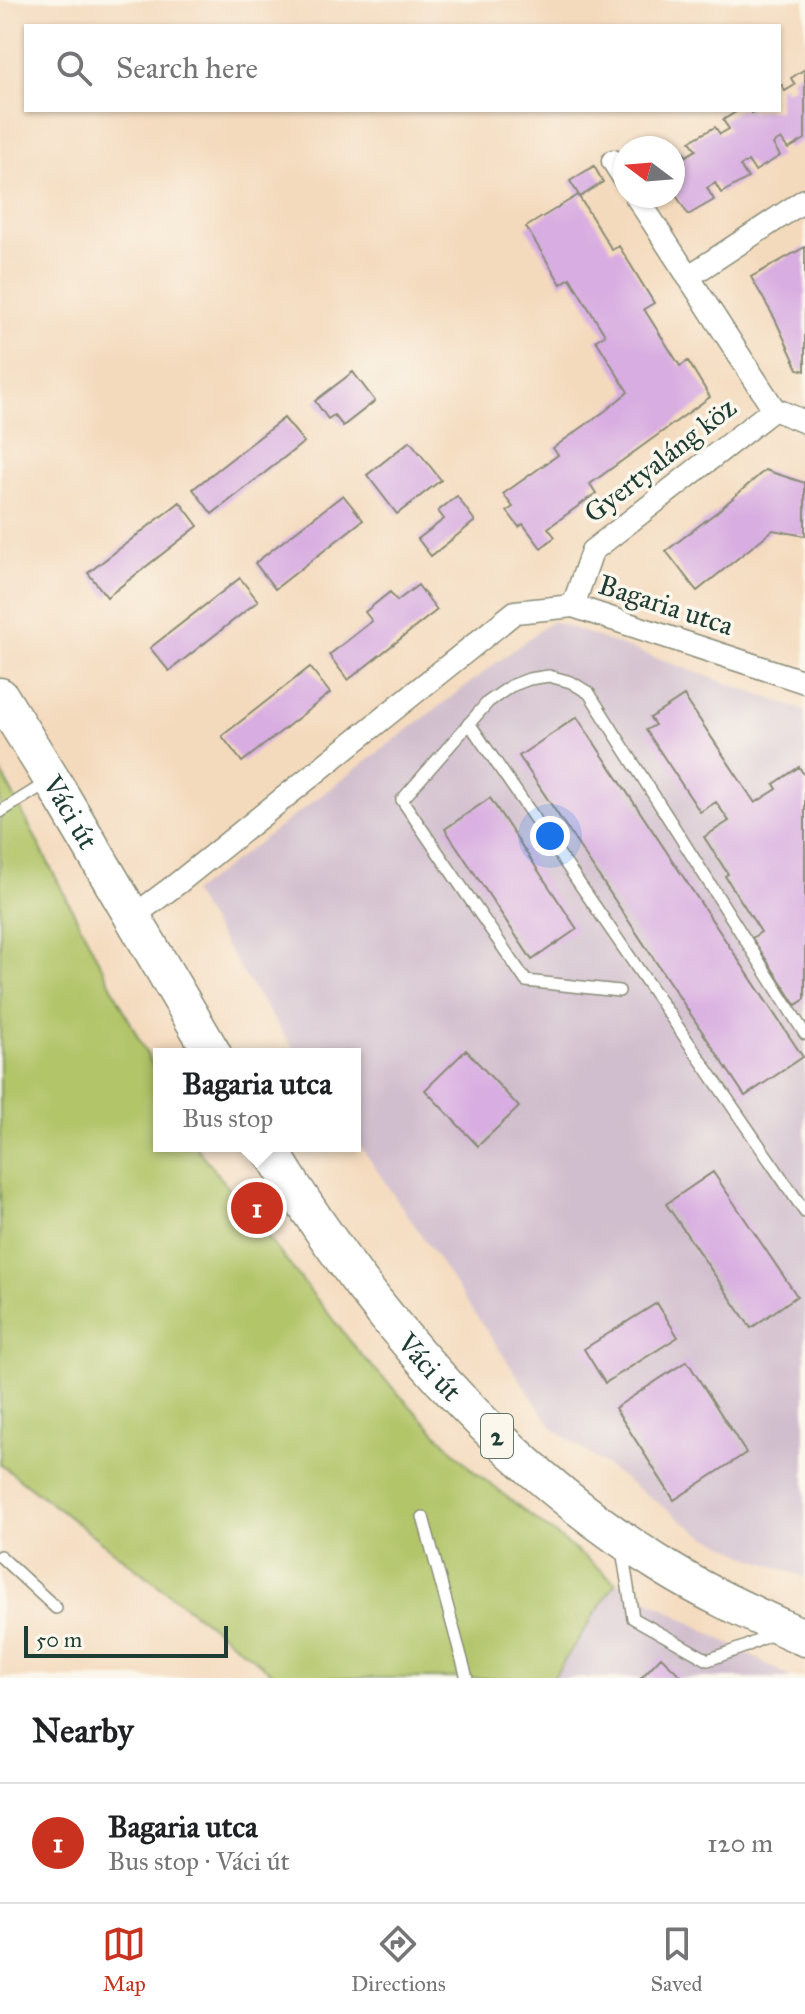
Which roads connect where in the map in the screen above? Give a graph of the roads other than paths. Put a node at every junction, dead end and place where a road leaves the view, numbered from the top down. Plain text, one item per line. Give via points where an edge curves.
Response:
1 (805, 200) edge
2 (644, 208) edge
3 (688, 277) junction
4 (774, 409) junction
5 (805, 422) edge
6 (573, 606) junction
7 (805, 682) edge
8 (0, 696) edge
9 (469, 723) junction
10 (52, 780) junction
11 (0, 812) edge
12 (131, 918) junction
13 (619, 991) dead end
14 (805, 1034) edge
15 (209, 1048) edge
16 (272, 1152) edge
17 (805, 1212) edge
18 (423, 1517) dead end
19 (620, 1537) junction
20 (0, 1556) edge
21 (56, 1608) dead end
22 (795, 1634) edge
23 (467, 1678) edge

1 - 3 street
2 - 3 street
3 - 4 street
4 - 5 street
4 - 6 street, Gyertyaláng köz via 592,551
6 - 7 street, Bagaria utca
6 - 12 street, Bagaria utca via 515,612
8 - 10 main road, Váci út
9 - 13 lane via 402,800 526,981
9 - 14 lane via 488,702 529,679 549,676 589,693
9 - 17 lane
10 - 11 lane
10 - 12 main road, Váci út
12 - 15 main road, Váci út
16 - 19 main road, Váci út / 2 via 333,1246 401,1335 519,1457
18 - 23 lane
19 - 22 main road, Váci út / 2 via 714,1596
19 - 22 lane via 633,1618 708,1660
20 - 21 lane

